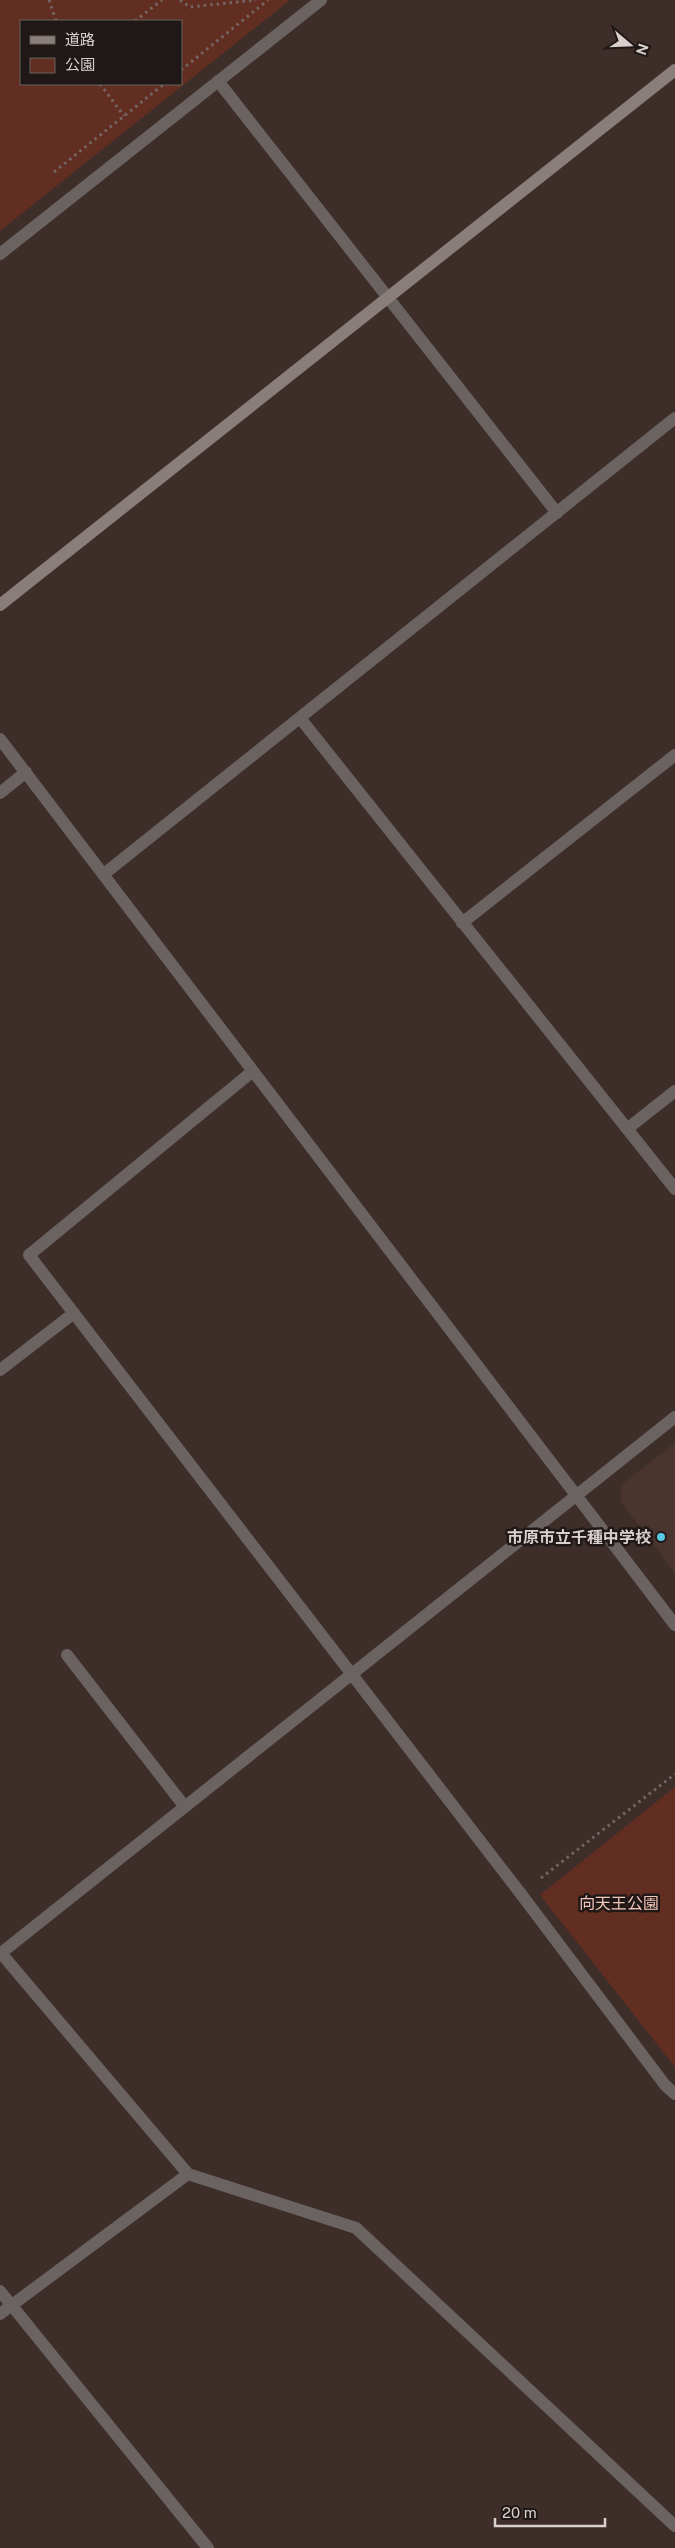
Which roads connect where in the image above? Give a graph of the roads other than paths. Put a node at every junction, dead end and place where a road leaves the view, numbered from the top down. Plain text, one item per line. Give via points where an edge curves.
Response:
1 (321, 0) edge
2 (675, 70) edge
3 (218, 81) junction
4 (0, 254) edge
5 (388, 298) junction
6 (675, 418) edge
7 (558, 513) junction
8 (0, 605) edge
9 (300, 718) junction
10 (0, 739) edge
11 (675, 755) edge
12 (26, 772) junction
13 (0, 793) edge
14 (104, 874) junction
15 (462, 923) junction
16 (253, 1071) junction
17 (675, 1091) edge
18 (627, 1129) junction
19 (675, 1189) edge
20 (74, 1313) junction
21 (0, 1370) edge
22 (675, 1417) edge
23 (576, 1495) junction
24 (675, 1624) edge
25 (67, 1655) dead end
26 (352, 1675) junction
27 (185, 1807) junction
28 (0, 1952) edge
29 (675, 2094) edge
30 (188, 2174) junction
31 (0, 2291) edge
32 (13, 2304) junction
33 (0, 2314) edge
34 (675, 2526) edge
35 (208, 2548) edge

1 - 3 street
2 - 5 street
3 - 4 street
3 - 5 street
5 - 7 street
5 - 8 street
6 - 7 street
7 - 9 street
9 - 14 street
9 - 15 street
10 - 12 street
11 - 15 street
12 - 13 street
12 - 14 street
14 - 16 street
15 - 18 street
16 - 20 street via 29,1256
16 - 23 street
17 - 18 street
18 - 19 street
20 - 21 street
20 - 26 street
22 - 23 street
23 - 24 street
23 - 26 street
25 - 27 street
26 - 27 street
26 - 29 street via 665,2086
27 - 28 street
28 - 30 street
30 - 32 street
30 - 34 street via 356,2228
31 - 32 street
32 - 33 street
32 - 35 street

